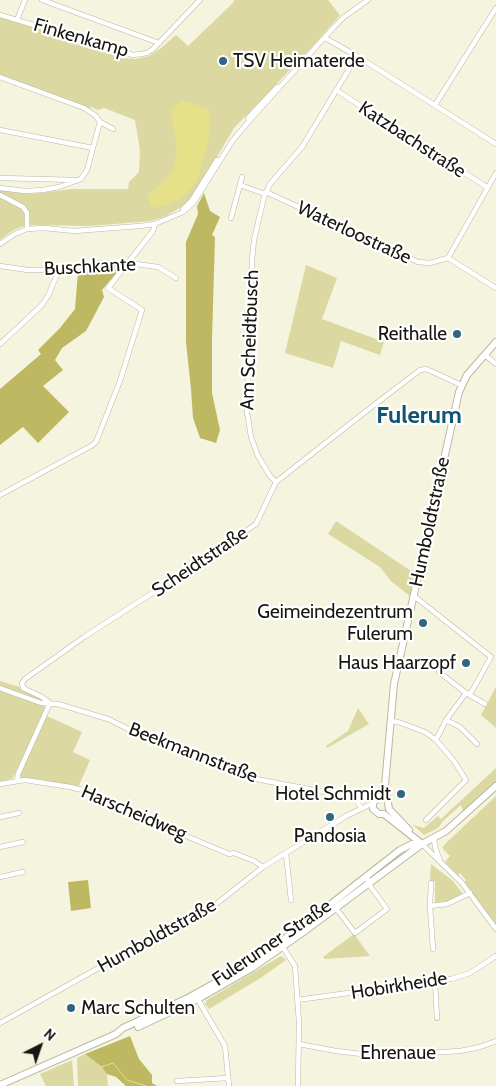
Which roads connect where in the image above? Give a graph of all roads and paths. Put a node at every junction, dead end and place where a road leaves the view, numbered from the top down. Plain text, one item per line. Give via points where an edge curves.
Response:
1 (25, 0) edge
2 (42, 0) edge
3 (200, 0) edge
4 (368, 0) edge
5 (496, 8) edge
6 (0, 15) edge
7 (17, 20) junction
8 (325, 38) junction
9 (159, 43) junction
10 (357, 56) junction
11 (0, 77) edge
12 (336, 90) junction
13 (436, 105) junction
14 (100, 122) junction
15 (114, 129) dead end
16 (0, 130) edge
17 (496, 144) edge
18 (93, 148) junction
19 (496, 173) edge
20 (242, 177) dead end
21 (0, 178) edge
22 (77, 181) junction
23 (240, 185) junction
24 (0, 188) edge
25 (488, 188) junction
26 (266, 193) junction
27 (0, 195) edge
28 (231, 218) dead end
29 (155, 224) junction
30 (27, 229) junction
31 (0, 244) edge
32 (448, 258) junction
33 (129, 263) junction
34 (0, 266) edge
35 (59, 270) junction
36 (176, 278) dead end
37 (496, 288) edge
38 (496, 342) edge
39 (0, 344) edge
40 (485, 355) junction
41 (496, 364) edge
42 (461, 385) junction
43 (276, 482) junction
44 (0, 495) edge
45 (414, 596) junction
46 (439, 672) dead end
47 (0, 688) edge
48 (467, 693) junction
49 (50, 703) junction
50 (486, 704) dead end
51 (446, 720) junction
52 (390, 721) junction
53 (436, 740) junction
54 (476, 744) dead end
55 (17, 781) junction
56 (0, 784) edge
57 (496, 786) edge
58 (383, 798) junction
59 (373, 806) junction
60 (360, 809) junction
61 (386, 811) junction
62 (19, 813) dead end
63 (0, 817) edge
64 (426, 820) dead end
65 (403, 830) junction
66 (434, 838) junction
67 (23, 842) dead end
68 (422, 844) junction
69 (0, 847) edge
70 (406, 847) junction
71 (286, 854) junction
72 (440, 862) junction
73 (263, 867) junction
74 (24, 872) dead end
75 (367, 875) junction
76 (0, 877) edge
77 (368, 883) junction
78 (431, 883) dead end
79 (470, 893) junction
80 (291, 900) dead end
81 (430, 906) junction
82 (332, 907) junction
83 (496, 929) edge
84 (281, 945) junction
85 (433, 949) dead end
86 (496, 956) edge
87 (435, 982) junction
88 (196, 996) junction
89 (297, 1000) junction
90 (437, 1018) dead end
91 (0, 1023) edge
92 (496, 1041) edge
93 (299, 1044) junction
94 (228, 1078) junction
95 (177, 1081) dead end
96 (0, 1085) edge
97 (229, 1086) edge
98 (298, 1086) edge

1 - 7 street
2 - 9 street
3 - 9 street, Finkenkamp
4 - 8 street
5 - 13 street
6 - 7 street, Finkenkamp
7 - 9 street, Finkenkamp via 133,54 146,53
8 - 10 street
8 - 29 street via 233,140 194,202 183,212
10 - 12 street
10 - 13 street
11 - 14 street via 84,108
12 - 25 street, Katzbachstraße
12 - 26 street via 302,147 275,177
13 - 17 street
14 - 15 street
14 - 18 street
16 - 18 street
18 - 22 street via 84,176
19 - 25 street
20 - 23 street
21 - 22 street
22 - 24 street via 43,190
23 - 26 street, Waterloostraße
23 - 28 street
25 - 32 street
26 - 32 street, Waterloostraße via 418,262 430,263
26 - 43 street, Am Scheidtbusch via 252,260 247,412 258,456
27 - 30 street via 24,207
29 - 30 street via 74,231
29 - 33 street
30 - 31 street
32 - 37 street
33 - 35 street, Buschkante via 102,263
33 - 36 street, Buschkante via 158,267
33 - 44 street via 108,288 138,306 142,314 96,442
34 - 35 street, Buschkante
35 - 39 street via 41,306
38 - 40 main road, Humboldtstraße
40 - 41 street
40 - 42 main road, Humboldtstraße
42 - 43 street, Scheidtstraße via 426,369 420,370
42 - 45 main road, Humboldtstraße
43 - 49 street, Scheidtstraße via 256,524 69,647 22,683 24,688
45 - 48 street, Humboldtstraße via 491,657 472,691
45 - 52 main road, Humboldtstraße via 394,684
46 - 48 street
47 - 49 street, Beekmannstraße via 41,703
48 - 50 street
48 - 51 street, Humboldtstraße
49 - 55 street
49 - 60 street, Beekmannstraße via 108,719 238,774 352,797
51 - 53 street, Humboldtstraße
51 - 54 street via 460,727
52 - 53 street via 425,732
52 - 58 main road, Humboldtstraße
53 - 64 street via 466,780
55 - 56 street, Harscheidweg
55 - 73 street, Harscheidweg via 41,782 92,793 134,814
57 - 66 main road, Fulerumer Straße via 461,819
58 - 59 main road, Humboldtstraße
58 - 61 main road via 388,801
59 - 60 street, Humboldtstraße
59 - 61 main road via 380,814
60 - 71 street, Humboldtstraße
61 - 65 main road
61 - 68 main road
62 - 63 street
65 - 68 main road
65 - 70 main road
66 - 68 main road, Fulerumer Straße
66 - 72 street
67 - 69 street
68 - 70 main road, Fulerumer Straße
68 - 72 street
68 - 77 main road, Fulerumer Straße
70 - 75 main road, Fulerumer Straße
71 - 73 street, Humboldtstraße
71 - 80 street
72 - 79 street
73 - 91 street, Humboldtstraße via 206,912
74 - 76 street
75 - 77 street
75 - 82 main road, Fulerumer Straße
77 - 82 main road, Fulerumer Straße
77 - 82 street via 387,909 355,933
78 - 81 street
79 - 81 street via 447,904
79 - 83 street
81 - 85 street
82 - 84 main road, Fulerumer Straße
84 - 88 main road, Fulerumer Straße via 245,972
84 - 89 street via 294,966
86 - 87 street, Hobirkheide via 470,973
87 - 89 street, Hobirkheide
87 - 90 street
88 - 94 street via 225,1046
88 - 96 main road, Fulerumer Straße via 125,1032
89 - 93 street
92 - 93 street, Ehrenaue via 460,1051 394,1055 336,1051
93 - 98 street
94 - 95 street
94 - 97 street

